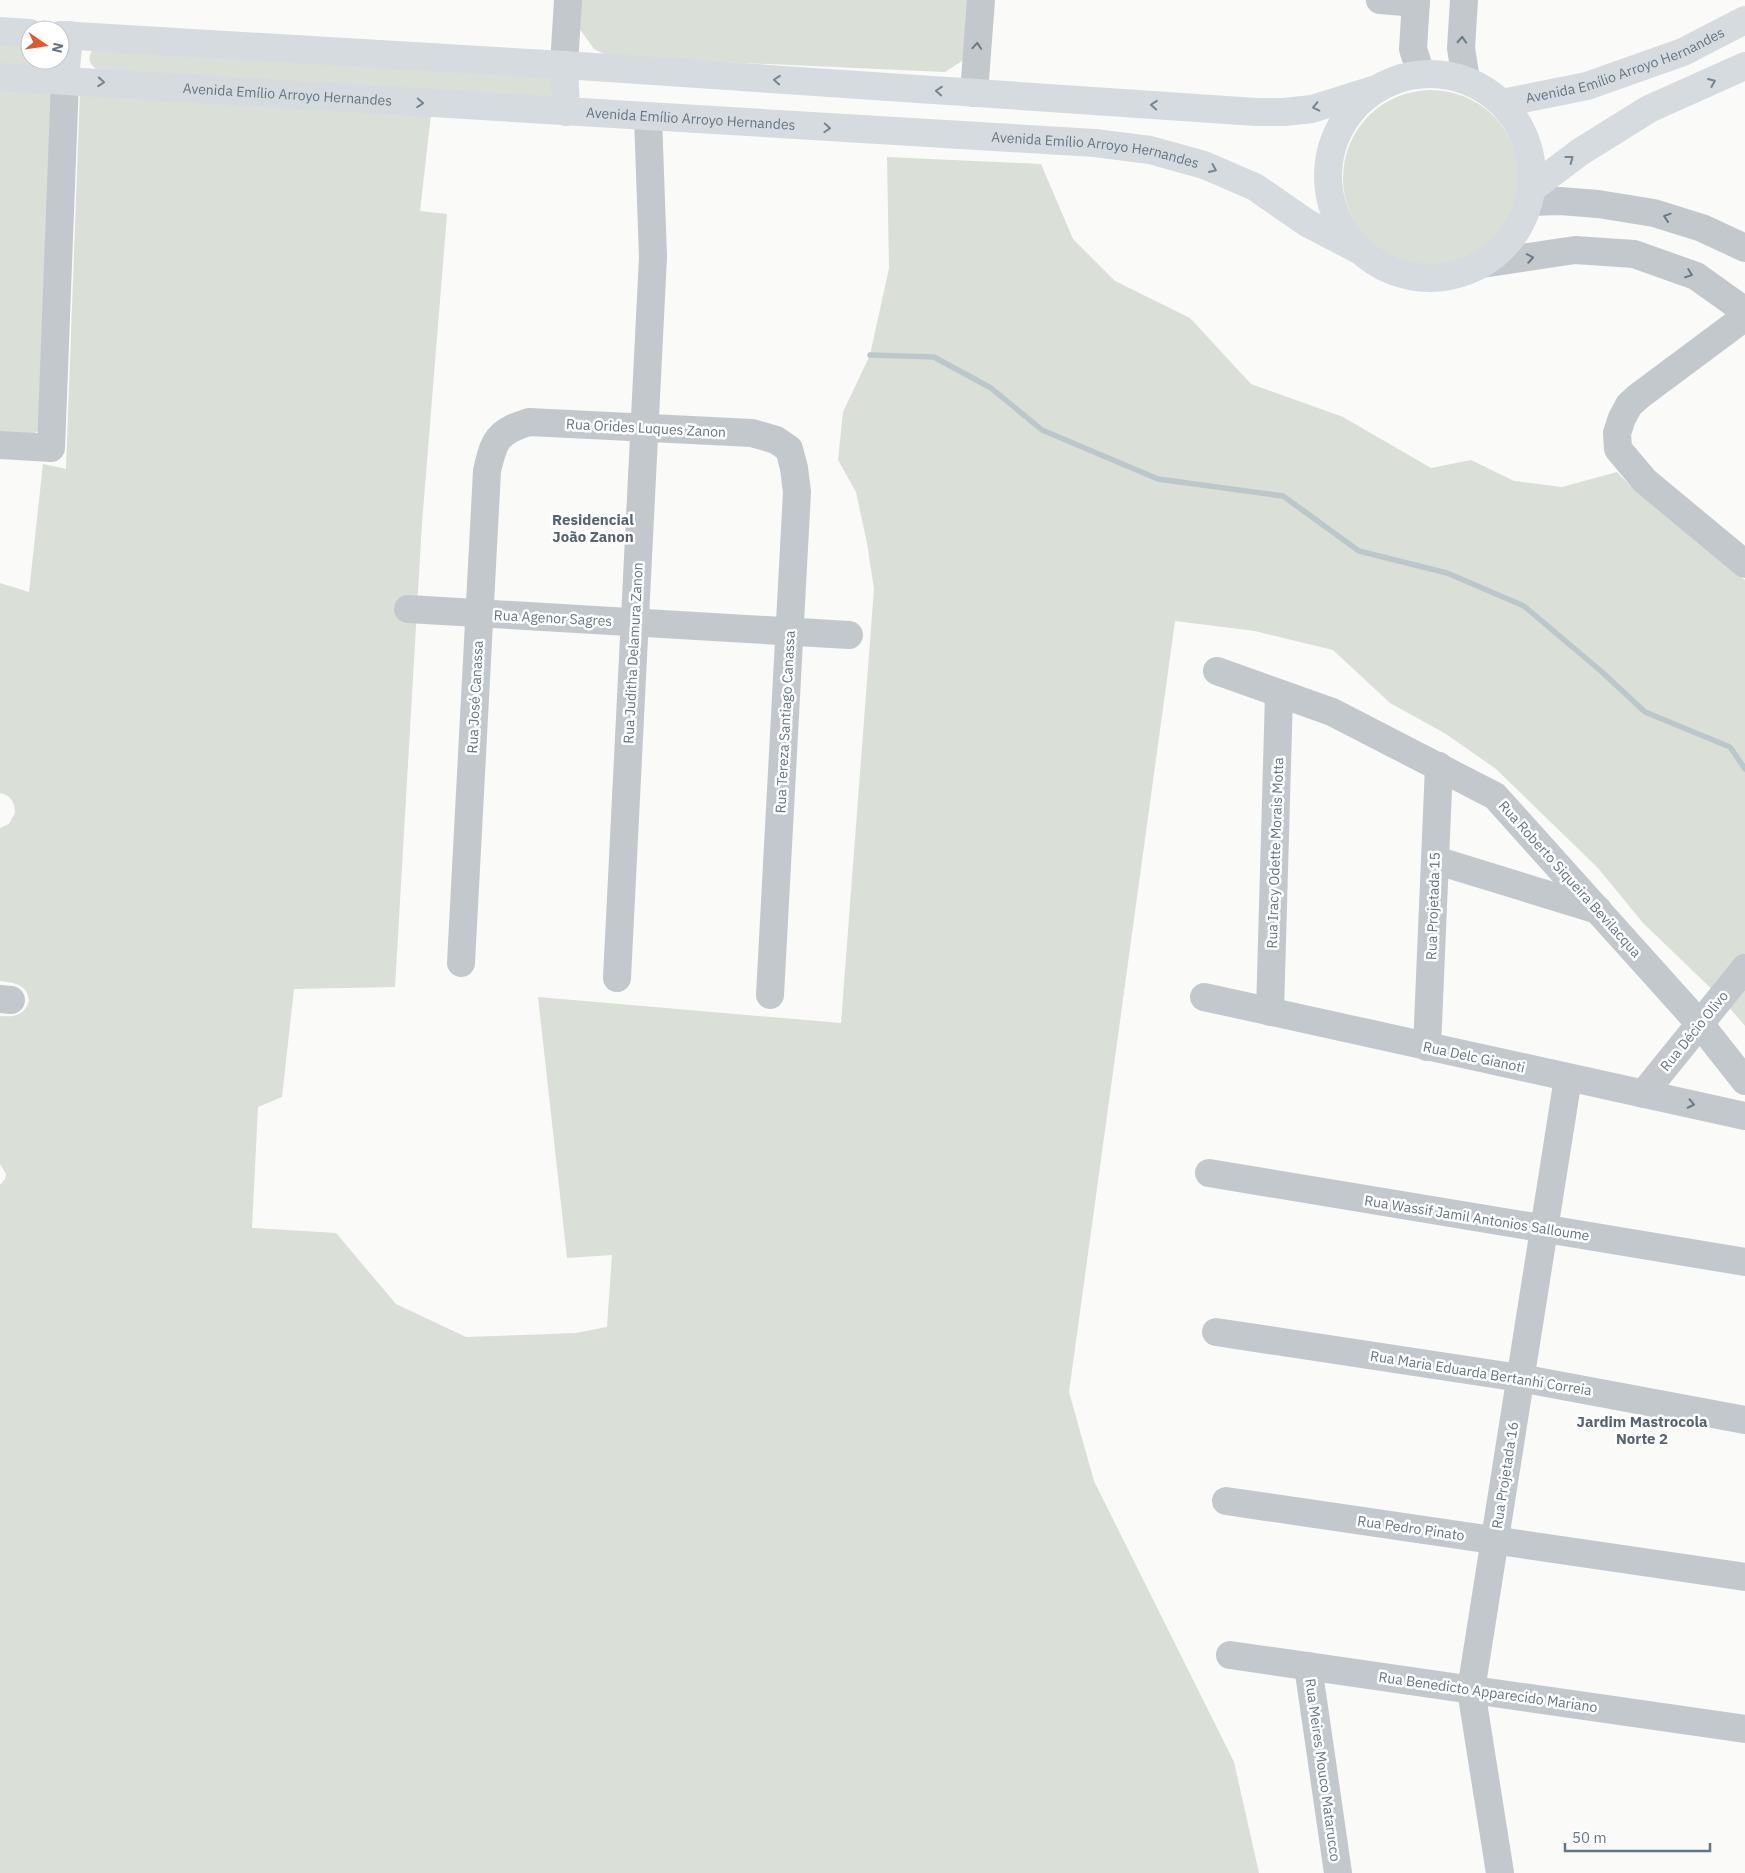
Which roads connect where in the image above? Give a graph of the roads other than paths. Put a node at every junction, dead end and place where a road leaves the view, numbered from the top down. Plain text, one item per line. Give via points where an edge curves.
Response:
1 (568, 0) edge
2 (981, 0) edge
3 (1380, 0) edge
4 (1464, 0) edge
5 (1416, 1) edge
6 (1745, 20) edge
7 (0, 31) edge
8 (20, 32) edge
9 (70, 35) edge
10 (564, 65) junction
11 (1745, 66) edge
12 (65, 70) edge
13 (1421, 74) junction
14 (0, 77) edge
15 (65, 80) junction
16 (1466, 80) junction
17 (1379, 88) junction
18 (974, 93) junction
19 (1502, 103) junction
20 (566, 112) junction
21 (648, 117) junction
22 (971, 136) junction
23 (1530, 196) junction
24 (1745, 248) edge
25 (1359, 250) junction
26 (1482, 264) junction
27 (1745, 311) edge
28 (1745, 318) edge
29 (644, 428) junction
30 (502, 434) joint
31 (0, 445) edge
32 (789, 449) joint
33 (1745, 564) edge
34 (408, 609) dead end
35 (479, 613) junction
36 (635, 622) junction
37 (790, 632) junction
38 (848, 636) dead end
39 (1217, 671) dead end
40 (1280, 694) junction
41 (1438, 766) junction
42 (1435, 860) junction
43 (1598, 910) junction
44 (461, 963) dead end
45 (1745, 968) edge
46 (617, 978) dead end
47 (770, 996) dead end
48 (1204, 998) dead end
49 (1270, 1012) junction
50 (1700, 1024) junction
51 (1427, 1046) junction
52 (1568, 1078) junction
53 (1745, 1081) edge
54 (1643, 1094) junction
55 (1745, 1116) edge
56 (1209, 1173) dead end
57 (1544, 1229) junction
58 (1745, 1262) edge
59 (1216, 1332) dead end
60 (1520, 1378) junction
61 (1745, 1420) edge
62 (1226, 1501) dead end
63 (1495, 1540) junction
64 (1745, 1577) edge
65 (1230, 1655) dead end
66 (1308, 1666) junction
67 (1471, 1690) junction
68 (1745, 1729) edge
69 (1338, 1873) edge
70 (1500, 1873) edge

1 - 10 street
18 -> 2 street
3 - 5 street
16 -> 4 street via 1461,48
5 - 13 street via 1413,49
6 - 19 main road, Avenida Emílio Arroyo Hernandes via 1683,52 1596,83
7 - 8 main road
9 - 10 main road
18 -> 10 main road
10 - 20 main road
23 -> 11 main road via 1580,152 1649,109
12 - 15 main road
13 - 16 main road via 1444,74
13 - 17 main road
14 - 15 main road, Avenida Emílio Arroyo Hernandes
15 -> 20 main road, Avenida Emílio Arroyo Hernandes
15 - 31 street via 51,448
16 - 19 main road
17 -> 18 main road via 1312,109 1284,112
17 - 25 main road via 1358,104 1342,126 1332,151 1328,177 1332,204 1343,228
18 - 22 main road
19 - 23 main road via 1517,122 1527,143 1532,166
20 - 21 main road, Avenida Emílio Arroyo Hernandes
21 -> 22 main road, Avenida Emílio Arroyo Hernandes
21 - 29 street, Rua Juditha Delamura Zanon via 653,257
22 -> 25 main road, Avenida Emílio Arroyo Hernandes via 1095,143 1150,150 1204,164 1255,187 1307,223
24 -> 23 street via 1702,228 1654,213
23 - 26 main road via 1519,227 1503,248
25 - 26 main road via 1380,266 1405,276 1431,279 1458,275
26 -> 27 street via 1575,250 1634,254 1696,276
28 - 33 street via 1639,396 1622,418 1618,433 1618,449 1646,481
29 - 30 street, Rua Orides Luques Zanon via 530,422
29 - 32 street, Rua Orides Luques Zanon via 752,433 776,440
29 - 36 street, Rua Juditha Delamura Zanon
30 - 35 street, Rua José Canassa via 492,448 487,471
32 - 37 street, Rua Tereza Santiago Canassa via 798,492
34 - 35 street, Rua Agenor Sagres
35 - 36 street, Rua Agenor Sagres
35 - 44 street, Rua José Canassa
36 - 37 street, Rua Agenor Sagres
36 - 46 street, Rua Juditha Delamura Zanon
37 - 38 street, Rua Agenor Sagres
37 - 47 street, Rua Tereza Santiago Canassa
39 - 40 street, Rua Roberto Siqueira Bevilacqua
40 - 41 street, Rua Roberto Siqueira Bevilacqua via 1332,712
40 - 49 street, Rua Iracy Odette Morais Motta
41 - 42 street, Rua Projetada 15
41 - 43 street, Rua Roberto Siqueira Bevilacqua via 1496,796
42 - 43 street
42 - 51 street, Rua Projetada 15
43 - 50 street, Rua Roberto Siqueira Bevilacqua
45 - 50 street, Rua Décio Olivo
48 - 49 street, Rua Delc Gianoti
49 - 51 street, Rua Delc Gianoti
50 - 53 street, Rua Roberto Siqueira Bevilacqua
50 - 54 street, Rua Décio Olivo
51 - 52 street, Rua Delc Gianoti
52 - 54 street, Rua Delc Gianoti
52 - 57 street, Rua Projetada 16
54 -> 55 street, Rua Delc Gianoti
56 - 57 street, Rua Wassif Jamil Antonios Salloume
57 - 58 street, Rua Wassif Jamil Antonios Salloume
57 - 60 street, Rua Projetada 16
59 - 60 street, Rua Maria Eduarda Bertanhi Correia
60 - 61 street, Rua Maria Eduarda Bertanhi Correia
60 - 63 street, Rua Projetada 16
62 - 63 street, Rua Pedro Pinato
63 - 64 street, Rua Pedro Pinato
63 - 67 street, Rua Projetada 16
65 - 66 street, Rua Benedicto Apparecido Mariano
66 - 67 street, Rua Benedicto Apparecido Mariano
66 - 69 street, Rua Meires Mouco Matarucco
67 - 68 street, Rua Benedicto Apparecido Mariano
67 - 70 street, Rua Projetada 16

